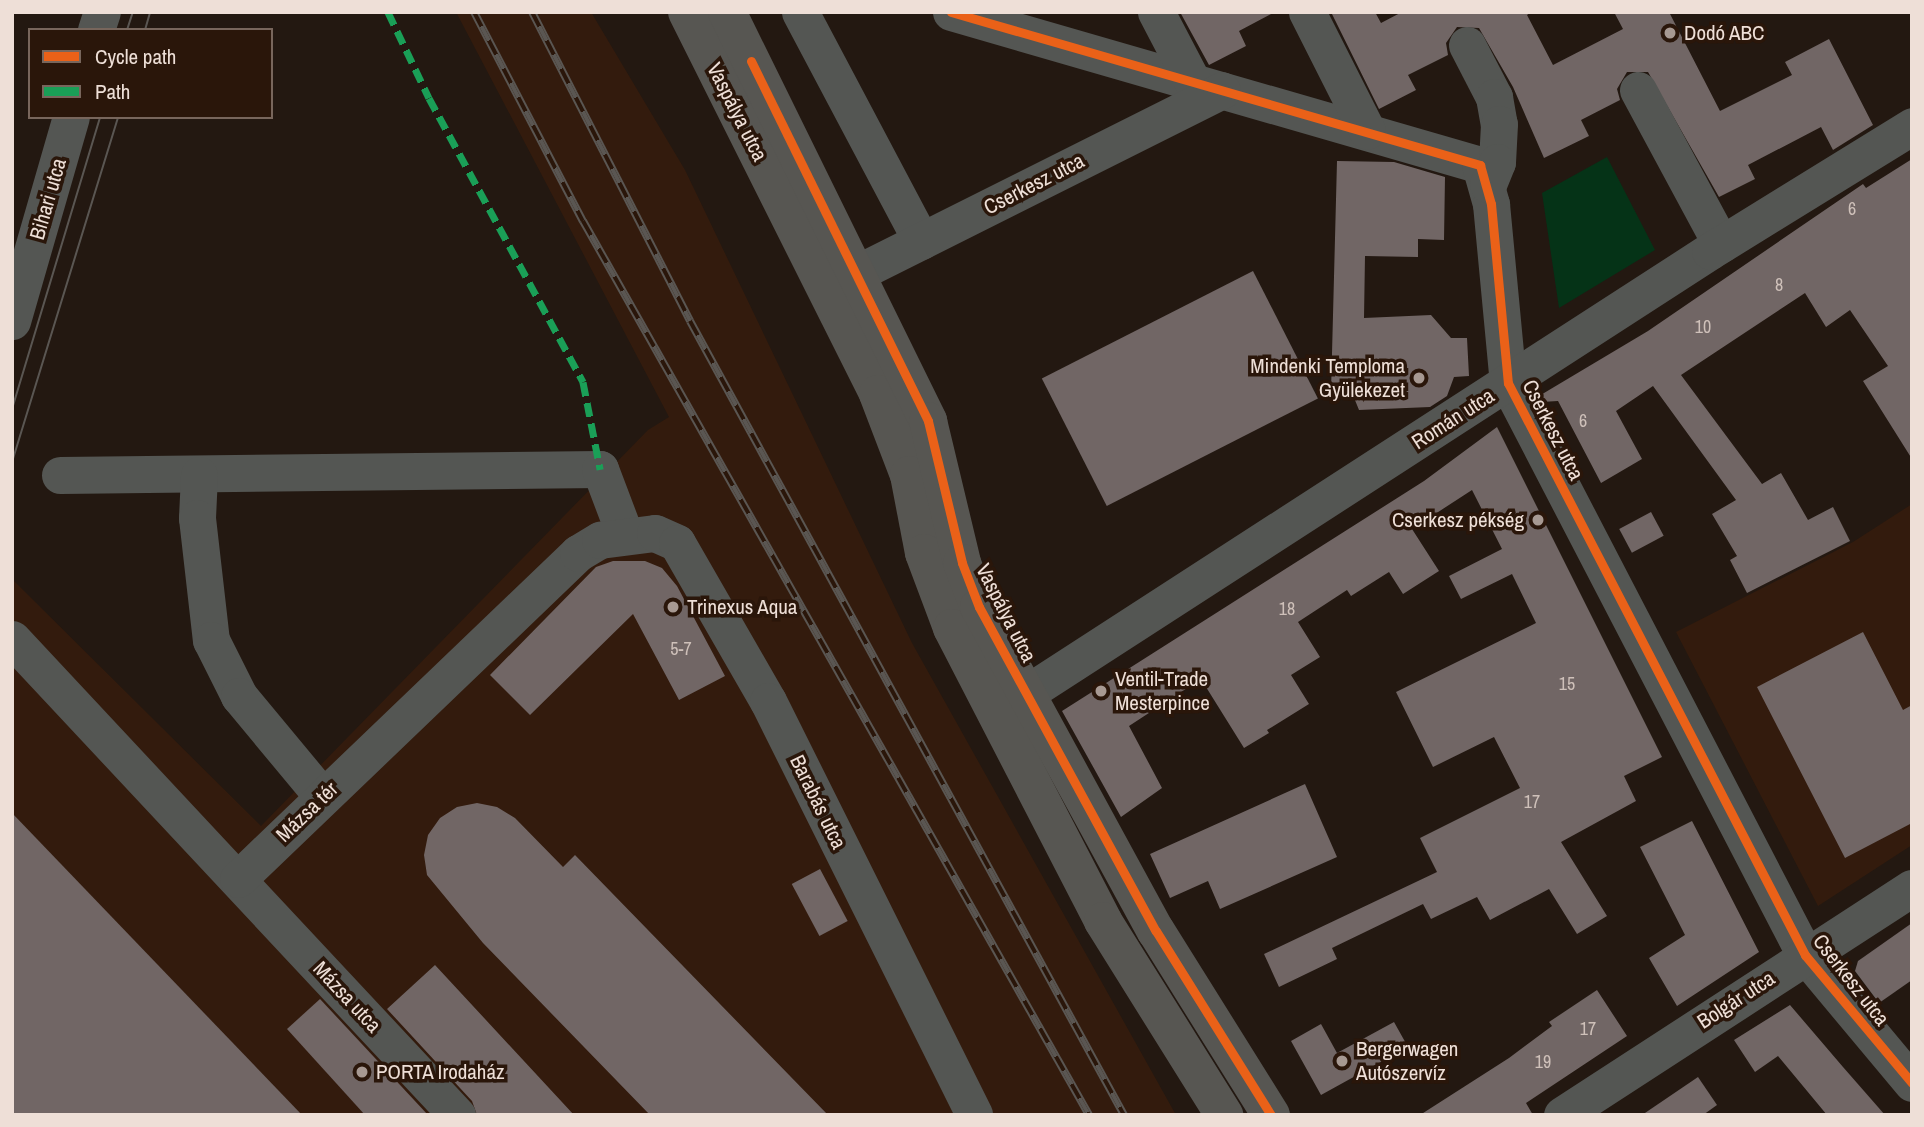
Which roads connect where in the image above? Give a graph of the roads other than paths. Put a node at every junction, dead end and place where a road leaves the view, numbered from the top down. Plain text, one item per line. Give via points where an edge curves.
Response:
1 (688, 12) edge
2 (727, 12) edge
3 (800, 12) edge
4 (951, 12) edge
5 (1156, 12) edge
6 (1307, 12) edge
7 (1012, 22) edge
8 (1467, 45) dead end
9 (1207, 86) junction
10 (1638, 90) dead end
11 (70, 119) edge
12 (1912, 126) edge
13 (1367, 131) junction
14 (791, 179) junction
15 (1488, 184) junction
16 (921, 241) junction
17 (1721, 244) junction
18 (858, 273) junction
19 (12, 321) edge
20 (1508, 383) junction
21 (60, 475) dead end
22 (199, 475) junction
23 (625, 535) junction
24 (12, 639) edge
25 (1029, 696) junction
26 (995, 713) junction
27 (323, 797) junction
28 (239, 879) junction
29 (1912, 888) edge
30 (1805, 955) junction
31 (1912, 1083) edge
32 (1584, 1109) edge
33 (1262, 1112) edge
34 (457, 1115) edge
35 (974, 1115) edge
36 (1224, 1115) edge

1 - 14 main road, Vaspálya utca
2 - 14 main road, Vaspálya utca
3 - 16 street
4 - 7 street
5 - 9 street
6 - 13 street
7 - 9 street
8 - 15 street via 1494,97 1499,124 1497,162
9 - 13 street
9 - 16 street, Cserkesz utca
10 - 17 street
11 - 19 street, Bihari utca
12 - 17 street, Román utca
13 - 15 street via 1472,161 1480,165
14 - 18 main road, Vaspálya utca
14 - 26 main road, Vaspálya utca via 909,474 933,579
15 - 20 street, Cserkesz utca
16 - 18 street, Cserkesz utca
17 - 20 street, Román utca
18 - 25 main road, Vaspálya utca via 928,421 961,563 979,607
20 - 25 street, Román utca
20 - 30 street, Cserkesz utca
21 - 22 street
22 - 23 street via 600,470
22 - 27 street via 197,518 211,640 239,696
23 - 27 street, Mázsa tér via 600,540 578,553
23 - 35 street, Barabás utca via 654,533 677,543 768,701
24 - 28 street
25 - 26 street, Román utca
25 - 33 main road, Vaspálya utca via 1156,931
26 - 36 main road, Vaspálya utca via 1103,921
27 - 28 street, Mázsa tér
28 - 34 street, Mázsa utca
29 - 30 street, Bolgár utca
30 - 31 street, Cserkesz utca
30 - 32 street, Bolgár utca

